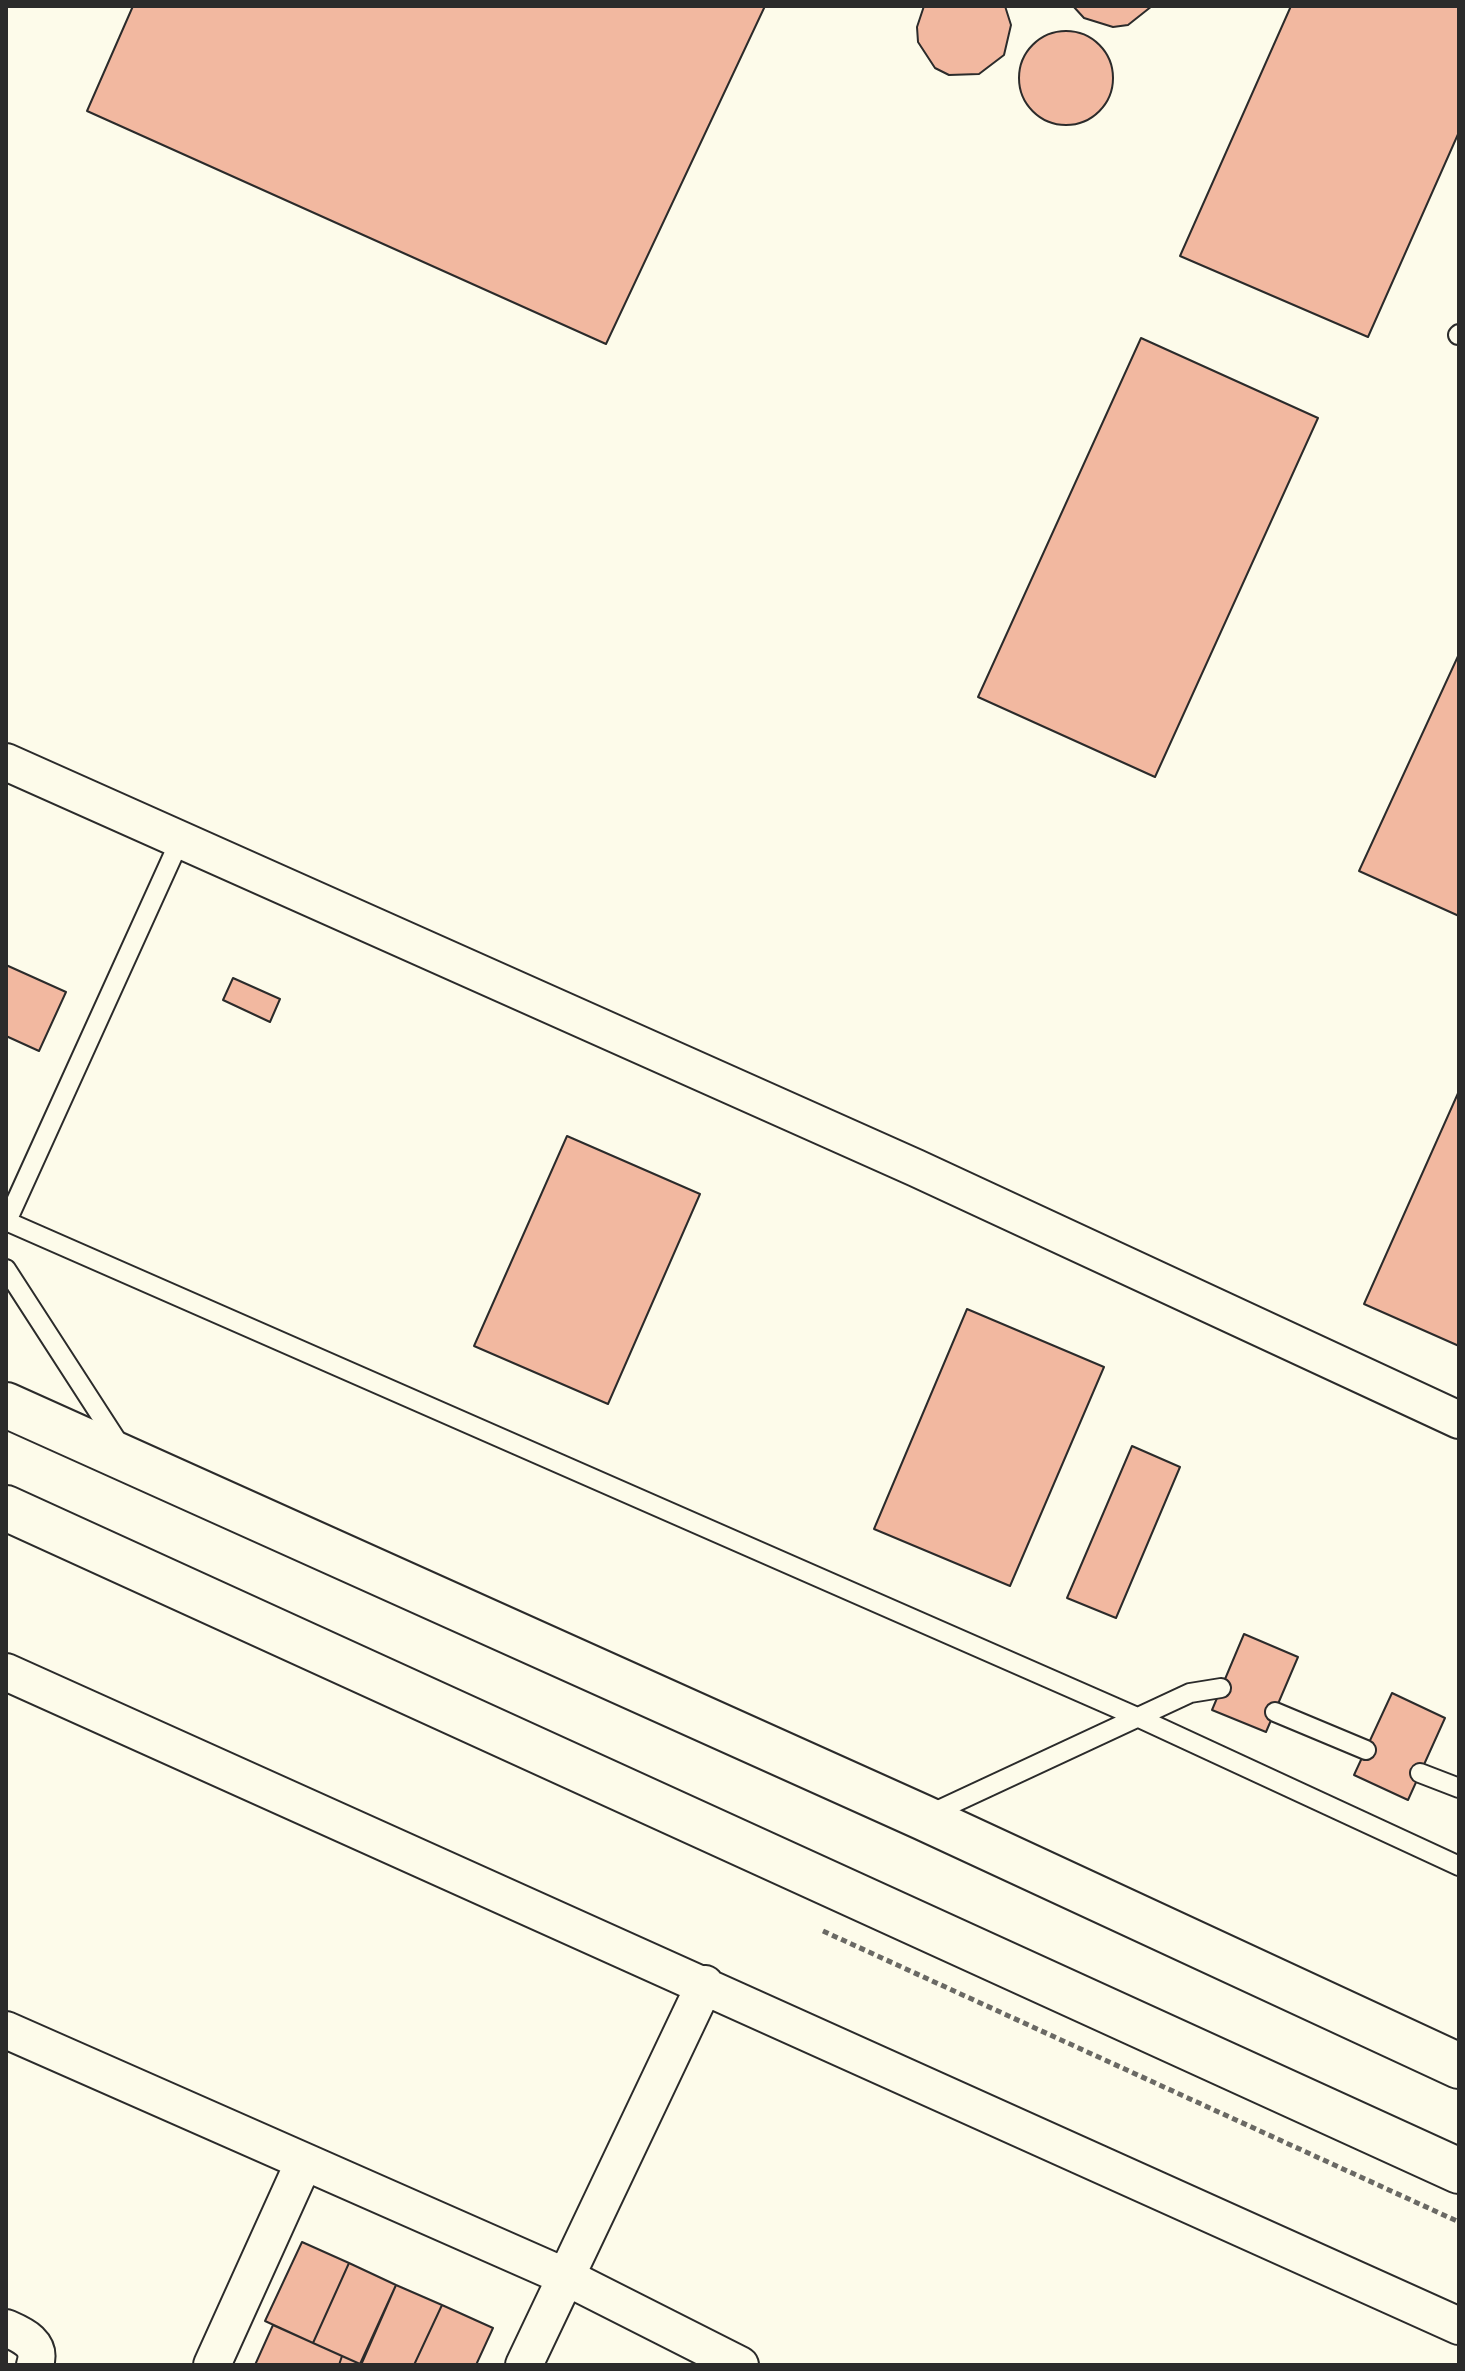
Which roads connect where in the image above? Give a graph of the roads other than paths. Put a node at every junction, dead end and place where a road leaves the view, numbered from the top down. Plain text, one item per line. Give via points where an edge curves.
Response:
1 (6, 762) edge
2 (180, 840) junction
3 (6, 1221) edge
4 (6, 1269) edge
5 (6, 1405) edge
6 (1459, 1420) edge
7 (129, 1459) junction
8 (6, 1508) edge
9 (6, 1672) edge
10 (1221, 1688) dead end
11 (1275, 1712) dead end
12 (1137, 1717) junction
13 (1366, 1750) dead end
14 (1420, 1773) dead end
15 (1459, 1788) edge
16 (922, 1817) junction
17 (1459, 1866) edge
18 (705, 1984) junction
19 (6, 2030) edge
20 (1459, 2066) edge
21 (303, 2164) junction
22 (1459, 2171) edge
23 (564, 2276) junction
24 (1459, 2326) edge
25 (6, 2328) edge
26 (35, 2365) edge
27 (212, 2365) edge
28 (524, 2365) edge
29 (740, 2365) edge

1 - 2 street
2 - 3 lane
2 - 6 street via 916,1168
3 - 12 lane
4 - 7 lane
5 - 7 highway
7 - 16 highway
8 - 22 highway
9 - 18 street
10 - 12 lane via 1190,1693
11 - 13 lane
12 - 16 lane
12 - 17 lane
14 - 15 lane
16 - 20 highway
18 - 23 street
18 - 24 street
19 - 21 street
21 - 23 street
21 - 27 street
23 - 28 street
23 - 29 street
25 - 26 street via 28,2338 37,2354

